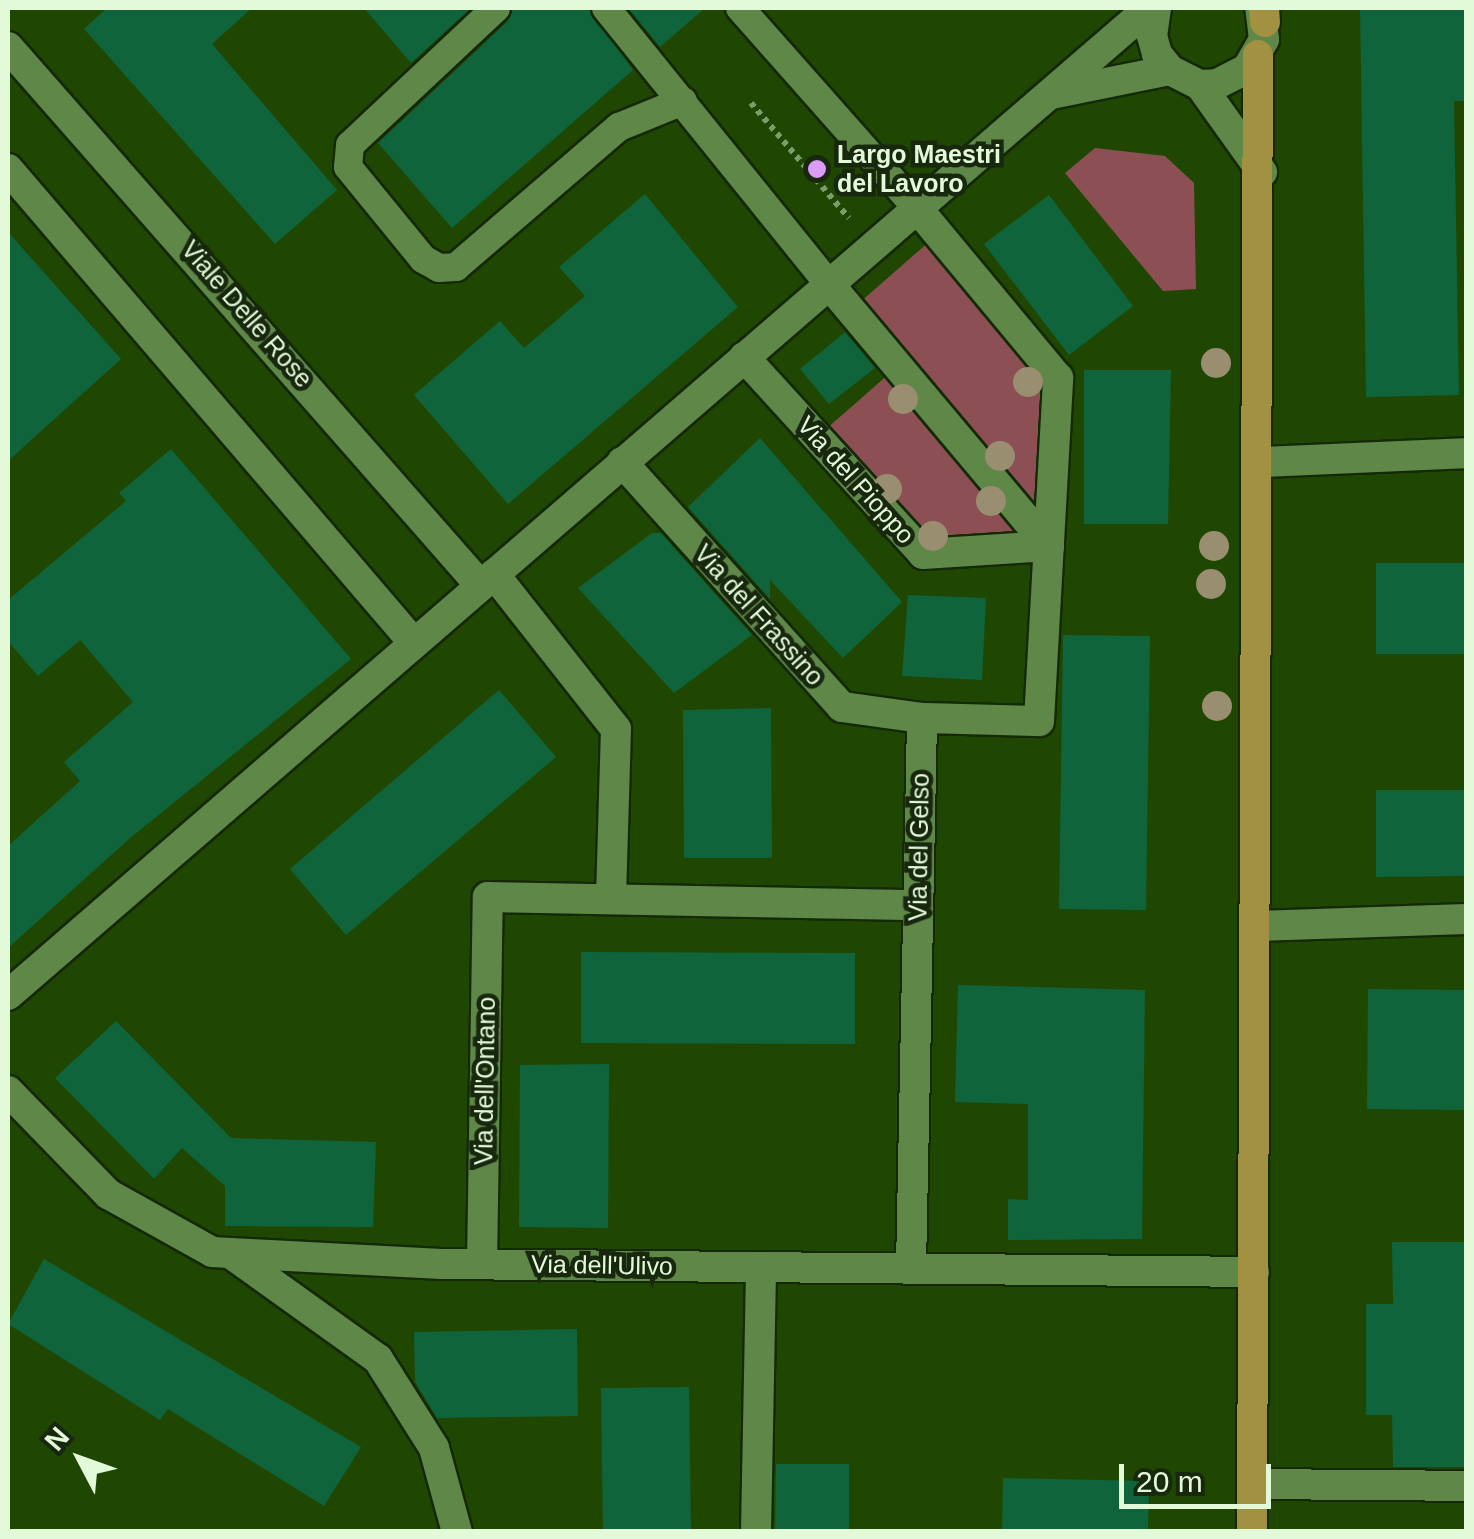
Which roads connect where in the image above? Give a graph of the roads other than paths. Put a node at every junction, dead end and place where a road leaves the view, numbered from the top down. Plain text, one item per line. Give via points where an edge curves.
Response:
1 (496, 8) edge
2 (606, 8) edge
3 (740, 8) edge
4 (1152, 8) edge
5 (1263, 12) edge
6 (8, 47) edge
7 (1258, 56) junction
8 (1170, 70) junction
9 (1200, 84) junction
10 (1048, 94) junction
11 (683, 102) junction
12 (8, 170) edge
13 (1262, 172) junction
14 (916, 207) junction
15 (828, 284) junction
16 (744, 357) junction
17 (1466, 453) edge
18 (622, 462) junction
19 (1261, 462) junction
20 (1049, 546) junction
21 (487, 579) junction
22 (414, 643) junction
23 (922, 718) junction
24 (611, 899) junction
25 (918, 905) junction
26 (1466, 919) edge
27 (1257, 926) junction
28 (8, 994) edge
29 (8, 1091) edge
30 (230, 1253) junction
31 (482, 1264) junction
32 (761, 1267) junction
33 (911, 1268) junction
34 (1254, 1272) junction
35 (1253, 1484) junction
36 (1466, 1486) edge
37 (457, 1532) edge
38 (756, 1532) edge
39 (1252, 1532) edge

1 - 11 lane via 350,145 348,168 423,259 439,268 456,266 619,127
2 - 11 lane
3 - 14 lane
4 - 8 street via 1152,36
4 - 10 street
5 - 7 street
6 - 21 street, Viale Delle Rose
7 - 9 street via 1233,79
7 - 13 main road
8 - 9 street
8 - 10 street
9 - 13 street
10 - 14 street
11 - 15 lane
12 - 22 street
13 - 19 main road
14 - 15 street
14 - 20 street via 1058,378
15 - 16 street
15 - 20 street
16 - 18 street
16 - 20 street, Via del Pioppo via 923,554
17 - 19 street
18 - 21 street
18 - 23 street, Via del Frassino via 842,708
19 - 27 main road
20 - 23 street via 1039,721
21 - 22 street
21 - 24 street, Viale Delle Rose via 616,729
22 - 28 street
23 - 25 street, Via del Gelso
24 - 25 street
24 - 31 street, Via dell'Ontano via 488,897
25 - 33 street, Via del Gelso
26 - 27 street
27 - 34 main road
29 - 30 street, Via dell'Ulivo via 108,1194 212,1252
30 - 31 street, Via dell'Ulivo
30 - 37 street via 378,1359 434,1448
31 - 32 street, Via dell'Ulivo
32 - 33 street, Via dell'Ulivo
32 - 38 street
33 - 34 street, Via dell'Ulivo
34 - 35 main road
35 - 36 street
35 - 39 main road

